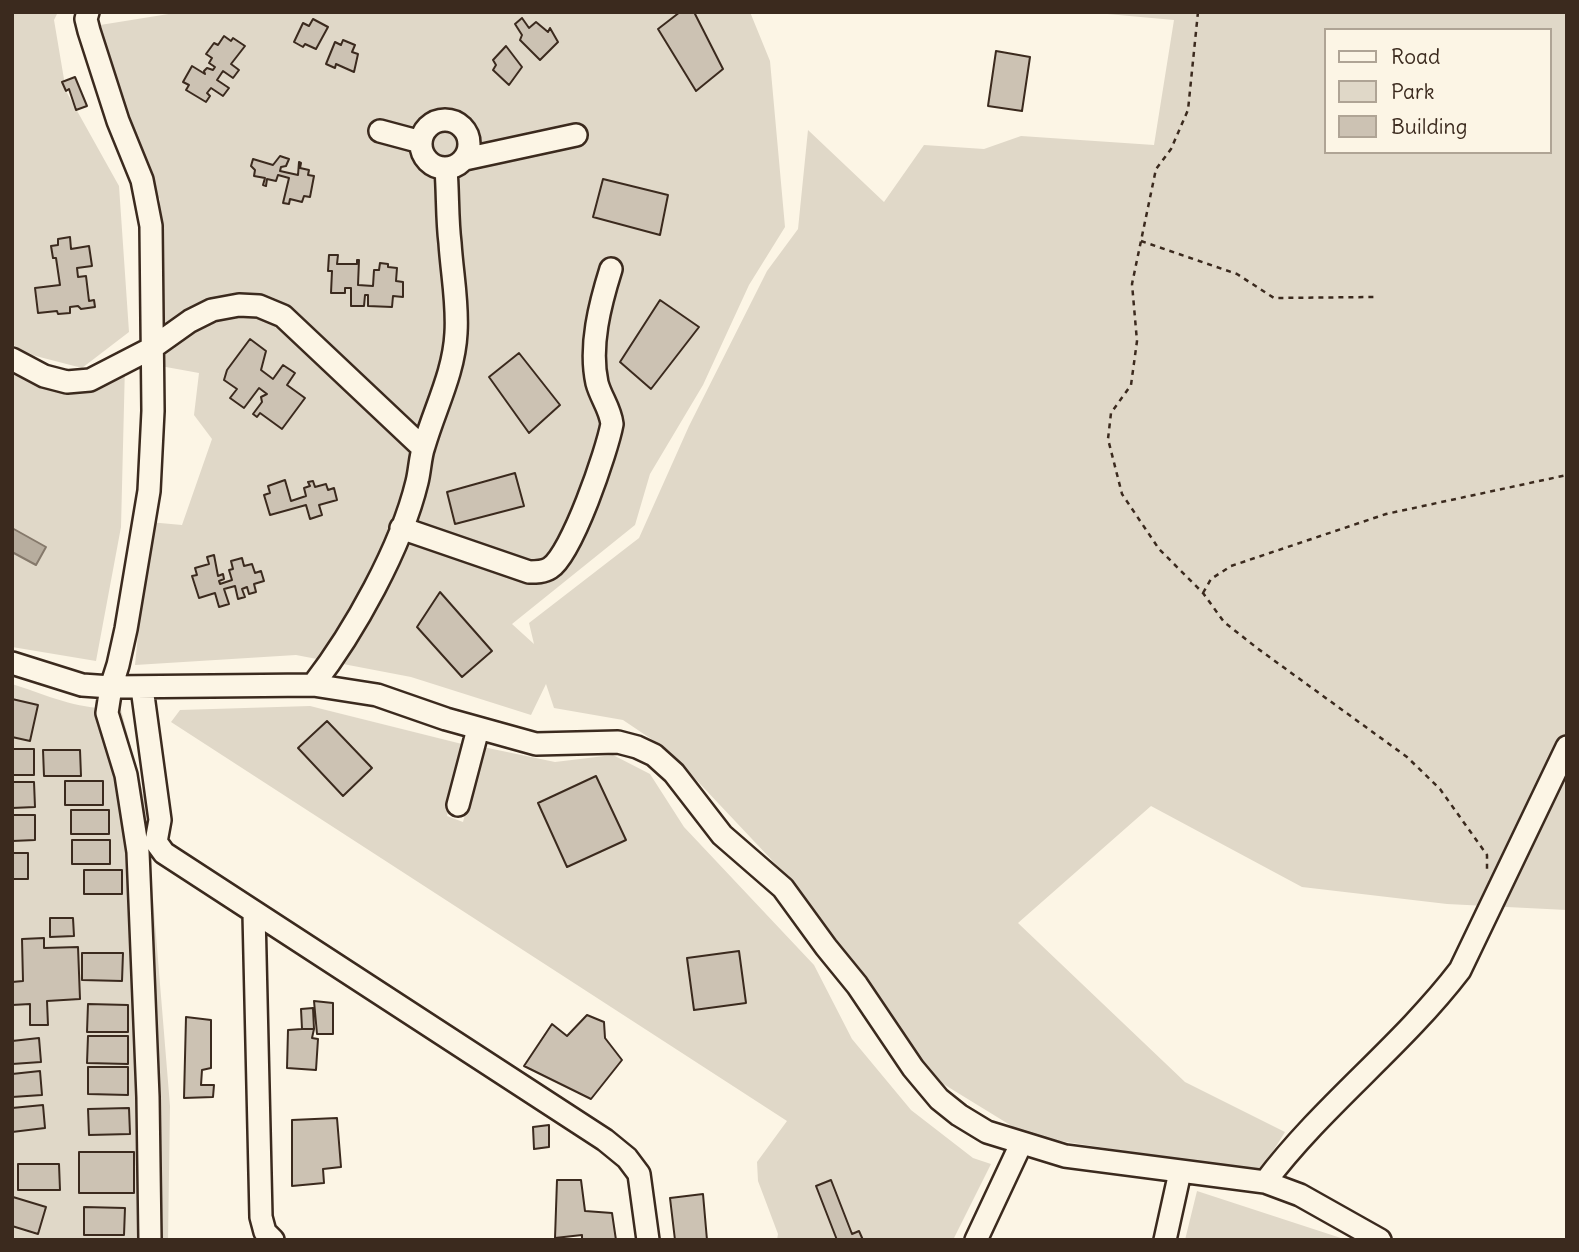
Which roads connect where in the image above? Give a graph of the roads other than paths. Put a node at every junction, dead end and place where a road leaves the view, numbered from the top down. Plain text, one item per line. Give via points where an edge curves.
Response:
1 (88, 12) edge
2 (380, 131) dead end
3 (576, 135) dead end
4 (421, 142) junction
5 (465, 159) junction
6 (446, 169) junction
7 (611, 268) dead end
8 (152, 348) junction
9 (12, 359) edge
10 (423, 448) junction
11 (401, 528) junction
12 (12, 663) edge
13 (313, 685) junction
14 (111, 687) junction
15 (142, 688) junction
16 (478, 729) junction
17 (1567, 747) edge
18 (458, 805) dead end
19 (254, 913) junction
20 (1021, 1144) junction
21 (1181, 1172) junction
22 (1265, 1182) junction
23 (150, 1240) edge
24 (273, 1240) edge
25 (648, 1240) edge
26 (976, 1240) edge
27 (1165, 1240) edge
28 (1380, 1240) edge

1 - 8 street via 89,32 148,202
2 - 4 street
3 - 5 street
4 - 5 street via 432,123 454,121 469,137
4 - 6 street via 428,161
5 - 6 street
6 - 10 street via 456,336 449,375
7 - 11 street via 595,352 597,382 612,424 576,528 560,558 550,568 529,572
8 - 9 street via 90,380 67,382
8 - 10 street via 212,310 259,306 283,316
8 - 14 street via 149,491 126,629
10 - 11 street via 417,484
11 - 13 street via 370,594
12 - 14 street via 82,685
13 - 15 street
13 - 16 street via 377,695
14 - 15 street
14 - 23 street via 107,713 126,775 138,852
15 - 19 street via 160,820 156,842 164,853
16 - 18 street
16 - 20 street via 536,744 618,742 654,755 674,773 722,835 783,888 939,1099 987,1132
17 - 22 street via 1460,970 1436,1001 1311,1126
19 - 24 street via 261,1217
19 - 25 street via 627,1158 639,1174
20 - 21 street via 1065,1156
20 - 26 street
21 - 22 street
21 - 27 street
22 - 28 street via 1300,1195

